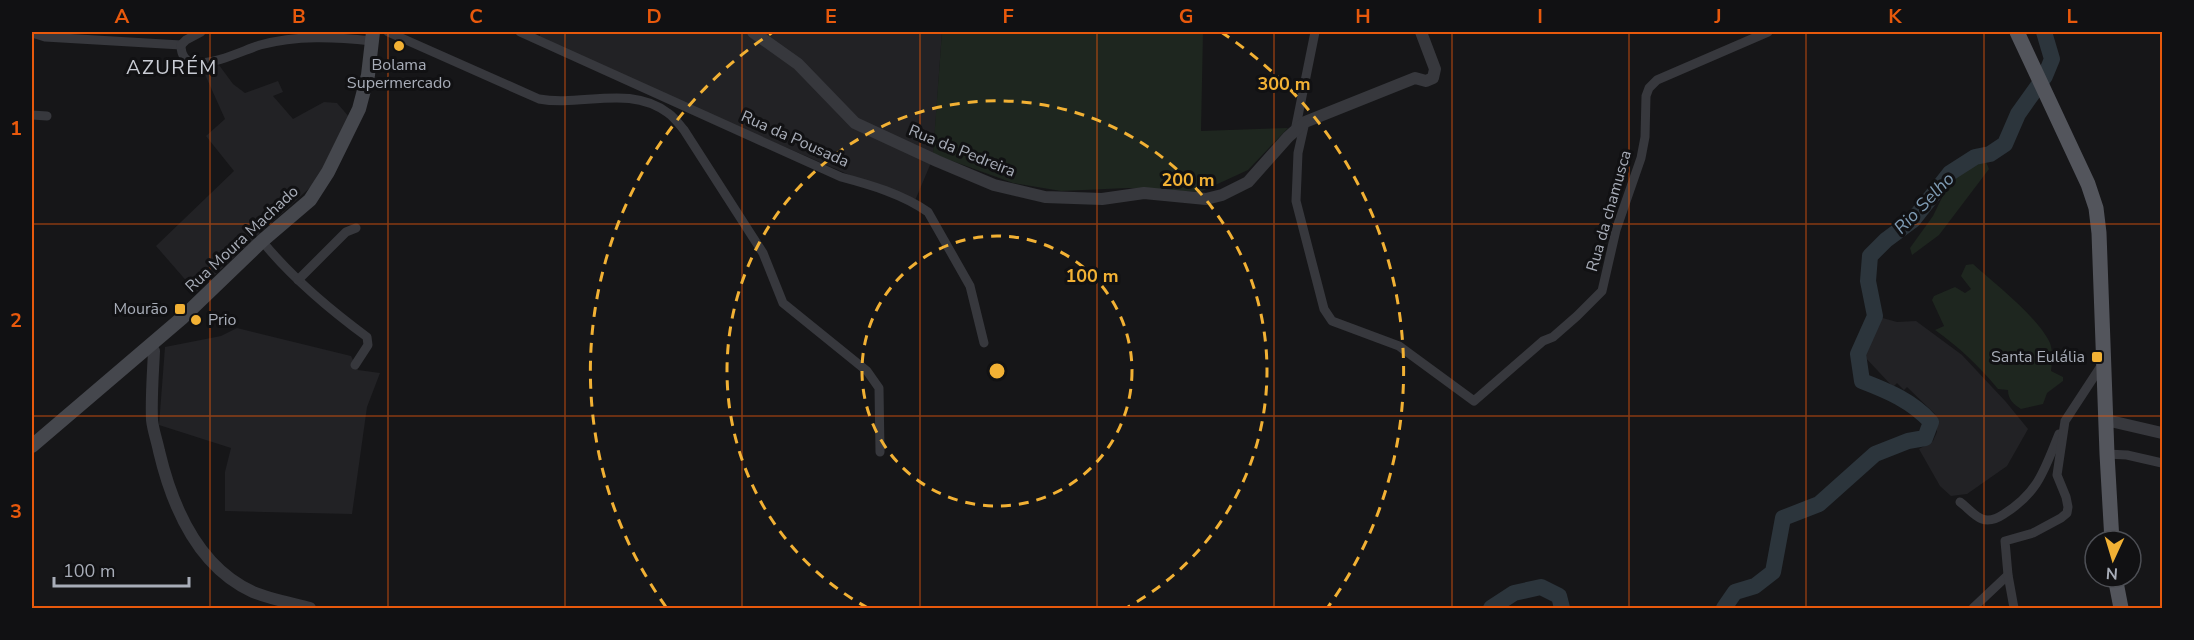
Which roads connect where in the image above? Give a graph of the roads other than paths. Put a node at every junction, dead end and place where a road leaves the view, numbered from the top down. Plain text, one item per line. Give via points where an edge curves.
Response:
1 (201, 32) edge
2 (388, 32) edge
3 (520, 32) edge
4 (753, 32) edge
5 (1315, 32) edge
6 (1421, 32) edge
7 (1768, 32) edge
8 (2017, 32) edge
9 (32, 33) edge
10 (372, 36) edge
11 (1745, 36) edge
12 (181, 45) junction
13 (32, 115) edge
14 (47, 116) dead end
15 (1305, 122) junction
16 (1295, 131) junction
17 (356, 228) dead end
18 (262, 241) junction
19 (298, 280) junction
20 (984, 343) dead end
21 (150, 345) junction
22 (2104, 362) junction
23 (355, 365) dead end
24 (2106, 420) junction
25 (2065, 421) junction
26 (2163, 433) edge
27 (32, 446) edge
28 (880, 452) dead end
29 (2107, 454) junction
30 (2163, 463) edge
31 (1960, 502) dead end
32 (2111, 529) edge
33 (2008, 575) junction
34 (2117, 589) edge
35 (310, 609) edge
36 (1973, 609) edge
37 (2014, 609) edge
38 (2121, 609) edge

1 - 12 street
2 - 28 street via 539,99 631,97 668,113 684,130 764,253 783,303 867,371 879,388
3 - 20 street, Rua da Pousada via 841,177 881,188 928,212 970,286
4 - 16 street, Rua da Pedreira via 798,64 855,123 994,185 1045,197 1102,199 1144,193 1206,199 1222,195 1248,182
5 - 16 street
6 - 15 street, Rua da Pedreira via 1435,69 1433,78 1415,78
7 - 11 street
8 - 22 main road via 2096,208
9 - 12 street
10 - 12 street via 295,37 196,64 185,60
10 - 18 main road, Rua Moura Machado via 364,93 328,172 310,200
11 - 15 street, Rua da chamusca via 1649,88 1641,158 1621,213 1602,291 1474,401 1399,346 1332,321 1324,309 1296,201 1298,153
13 - 14 street
15 - 16 street, Rua da Pedreira
17 - 19 street via 346,232
18 - 19 street
18 - 21 main road, Rua Moura Machado
19 - 23 street via 367,337 369,345
21 - 27 main road, Rua Moura Machado
21 - 35 street via 154,351 152,421 165,477 173,502 201,549 229,577 253,592
22 - 24 main road
22 - 25 street
24 - 26 street
24 - 29 main road
25 - 31 street via 2040,480 2014,507 1998,518 1986,520
25 - 33 street via 2057,475 2066,497 2067,513 2032,533 2005,542
29 - 30 street
29 - 32 main road
33 - 36 street
33 - 37 street
34 - 38 main road

